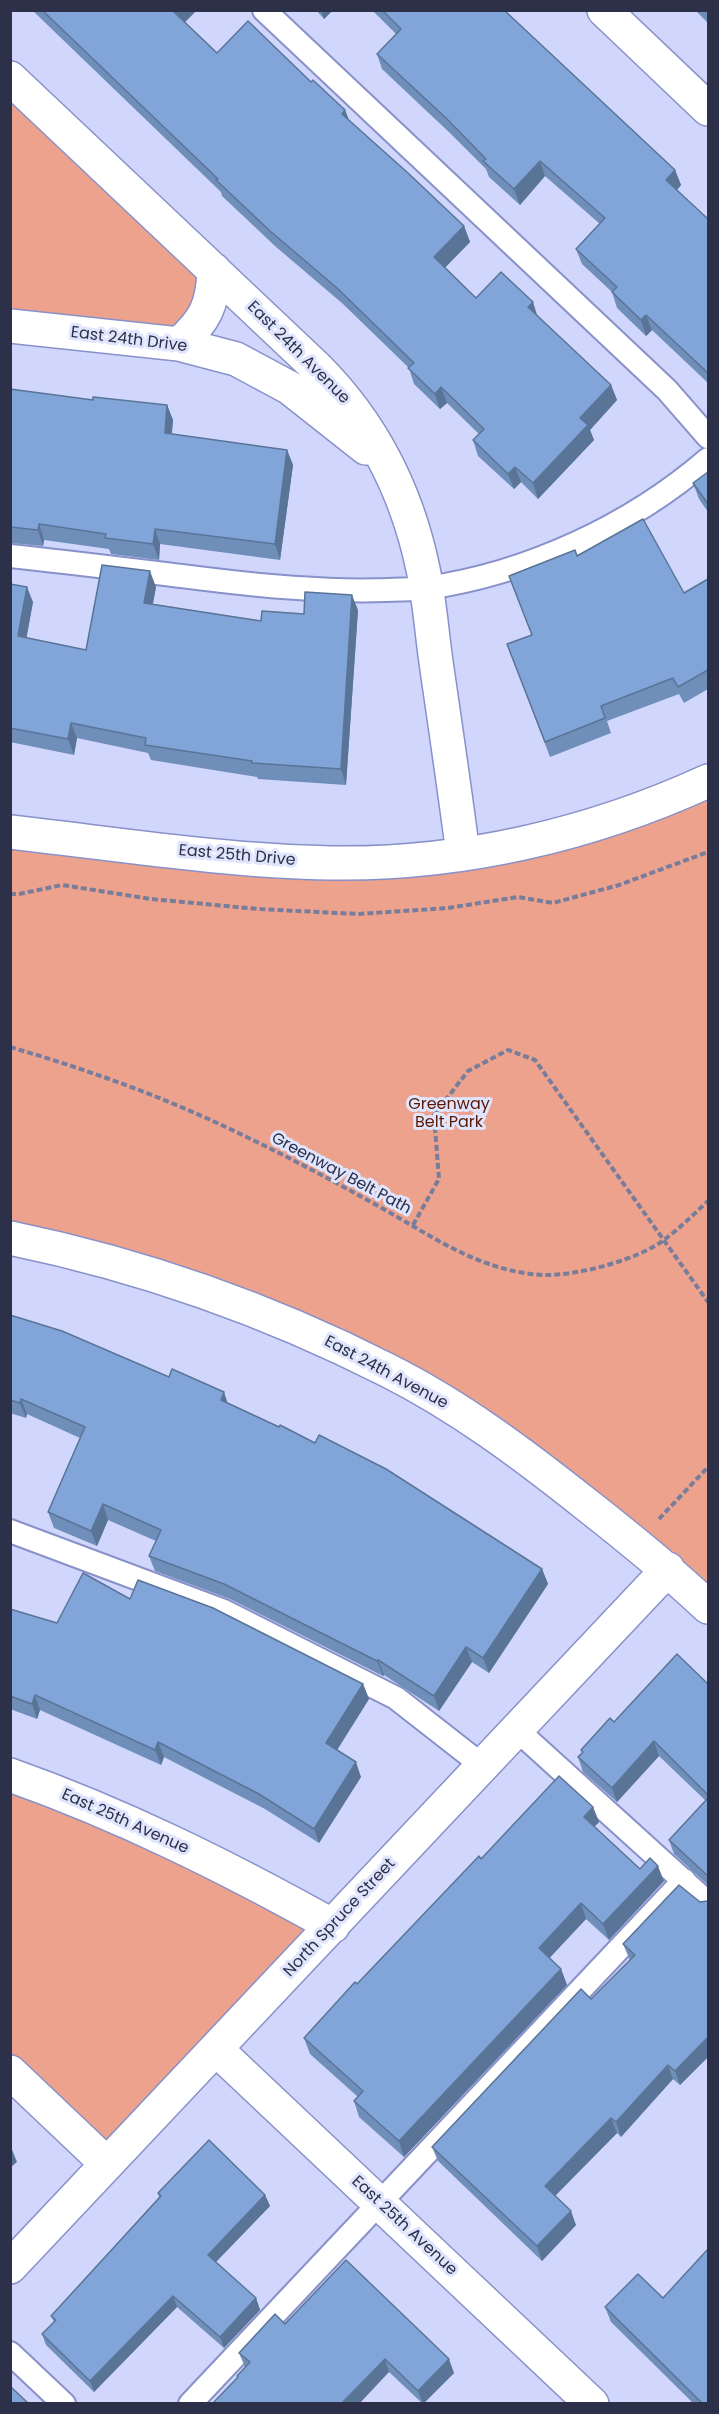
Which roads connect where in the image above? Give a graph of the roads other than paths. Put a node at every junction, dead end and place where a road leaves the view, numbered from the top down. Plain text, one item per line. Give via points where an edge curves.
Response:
1 (264, 10) edge
2 (604, 10) edge
3 (10, 78) edge
4 (708, 109) edge
5 (214, 270) junction
6 (10, 326) edge
7 (179, 344) junction
8 (708, 437) edge
9 (708, 459) edge
10 (390, 469) junction
11 (10, 556) edge
12 (426, 588) junction
13 (708, 781) edge
14 (10, 832) edge
15 (463, 854) junction
16 (10, 1238) edge
17 (10, 1531) edge
18 (668, 1569) junction
19 (708, 1607) edge
20 (517, 1730) junction
21 (483, 1767) junction
22 (10, 1775) edge
23 (684, 1880) junction
24 (708, 1903) edge
25 (333, 1926) junction
26 (216, 2049) junction
27 (10, 2072) edge
28 (107, 2164) junction
29 (378, 2202) junction
30 (10, 2267) edge
31 (10, 2353) edge
32 (64, 2403) edge
33 (190, 2403) edge
34 (592, 2403) edge

1 - 8 lane via 667,390
2 - 4 street
3 - 5 street, East 24th Avenue
5 - 7 street via 213,293 206,314 196,330
5 - 10 street, East 24th Avenue via 329,380 360,417
6 - 7 street, East 24th Drive
7 - 10 street, East 24th Drive via 236,359 290,388
9 - 12 lane via 651,502 562,550 474,578
10 - 12 street, East 24th Avenue via 414,531
11 - 12 lane via 277,588
12 - 15 street, East 24th Avenue
13 - 15 street, East 25th Drive via 593,825
14 - 15 street, East 25th Drive via 302,862 377,862
16 - 18 street, East 24th Avenue via 146,1271 307,1332 387,1370 528,1457
17 - 21 lane via 224,1611 396,1698
18 - 19 street, East 24th Avenue
18 - 20 street, North Spruce Street
20 - 21 street, North Spruce Street
20 - 23 lane
21 - 25 street, North Spruce Street
22 - 25 street, East 25th Avenue via 76,1798 175,1843
23 - 24 lane
23 - 29 lane
25 - 26 street, North Spruce Street
26 - 28 street, North Spruce Street
26 - 29 street, East 25th Avenue
27 - 28 street
28 - 30 street, North Spruce Street
29 - 33 lane
29 - 34 street, East 25th Avenue
31 - 32 lane

